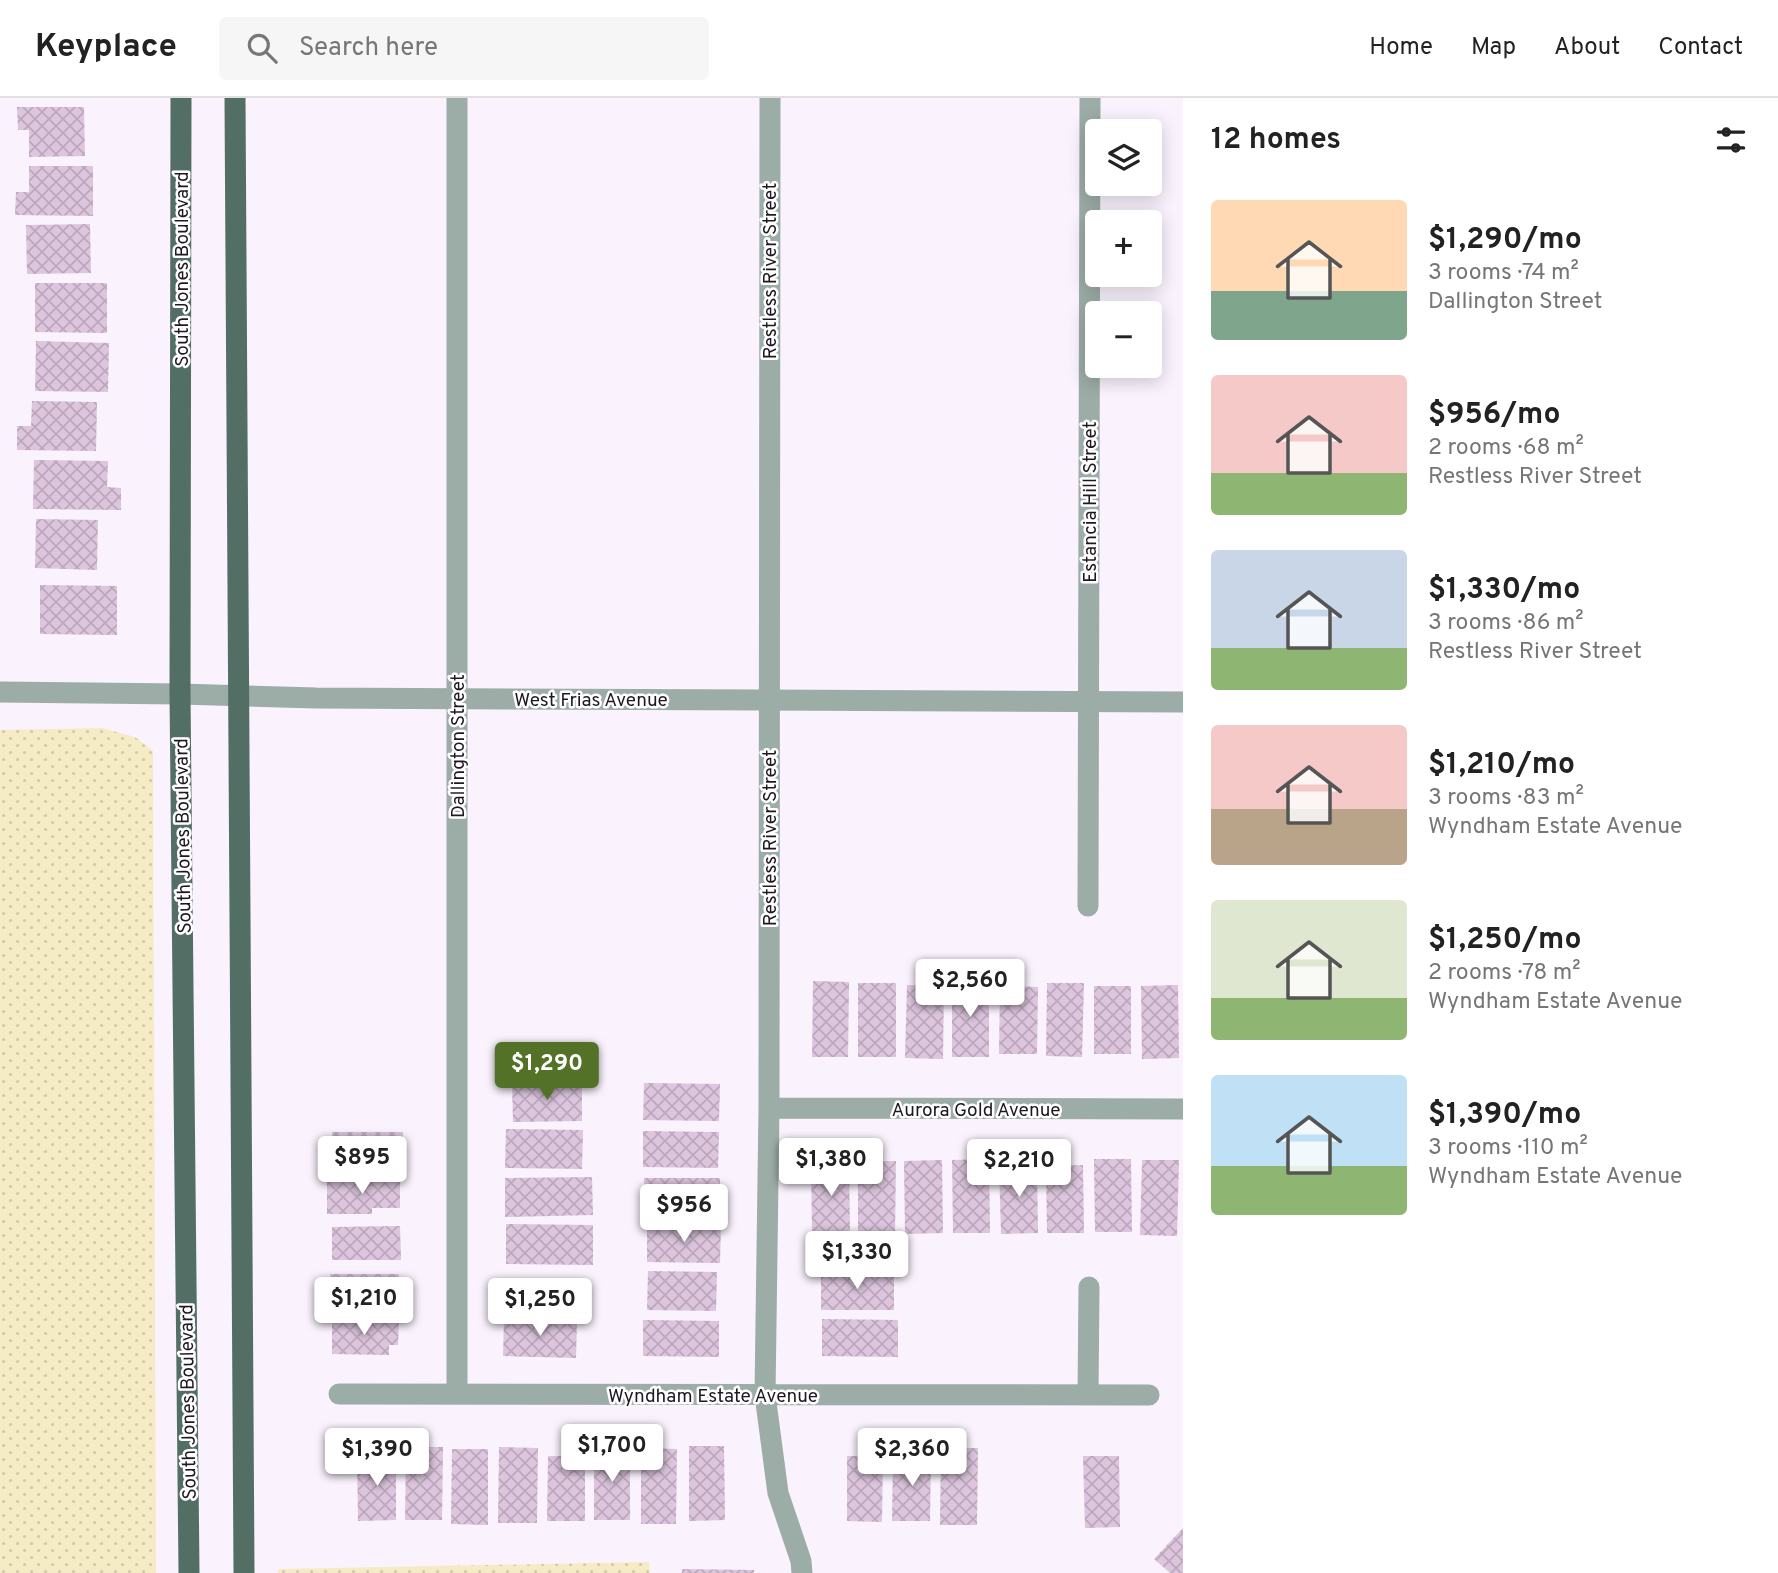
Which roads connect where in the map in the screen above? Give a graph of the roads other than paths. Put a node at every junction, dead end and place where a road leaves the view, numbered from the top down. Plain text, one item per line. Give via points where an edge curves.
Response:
1 (181, 98) edge
2 (234, 98) edge
3 (457, 98) edge
4 (770, 98) edge
5 (1090, 98) edge
6 (0, 692) edge
7 (180, 694) junction
8 (238, 695) junction
9 (457, 698) junction
10 (769, 699) junction
11 (1088, 701) junction
12 (1183, 702) edge
13 (1088, 906) dead end
14 (769, 1108) junction
15 (1183, 1110) edge
16 (1089, 1287) dead end
17 (339, 1394) dead end
18 (457, 1394) junction
19 (765, 1395) junction
20 (1088, 1395) junction
21 (1149, 1395) dead end
22 (189, 1573) edge
23 (244, 1573) edge
24 (802, 1573) edge

1 - 7 main road, South Jones Boulevard
2 - 8 main road
3 - 9 street, Dallington Street
4 - 10 street, Restless River Street
5 - 11 street, Estancia Hill Street
6 - 7 street, West Frias Avenue
7 - 8 street, West Frias Avenue
7 - 22 main road, South Jones Boulevard
8 - 9 street, West Frias Avenue
8 - 23 main road
9 - 10 street, West Frias Avenue
9 - 18 street, Dallington Street
10 - 11 street, West Frias Avenue
10 - 14 street, Restless River Street
11 - 12 street, West Frias Avenue
11 - 13 street, Estancia Hill Street
14 - 15 street, Aurora Gold Avenue
14 - 19 street, Restless River Street
16 - 20 street
17 - 18 street, Wyndham Estate Avenue
18 - 19 street, Wyndham Estate Avenue
19 - 20 street, Wyndham Estate Avenue
19 - 24 street, Restless River Street via 778,1493
20 - 21 street, Wyndham Estate Avenue

